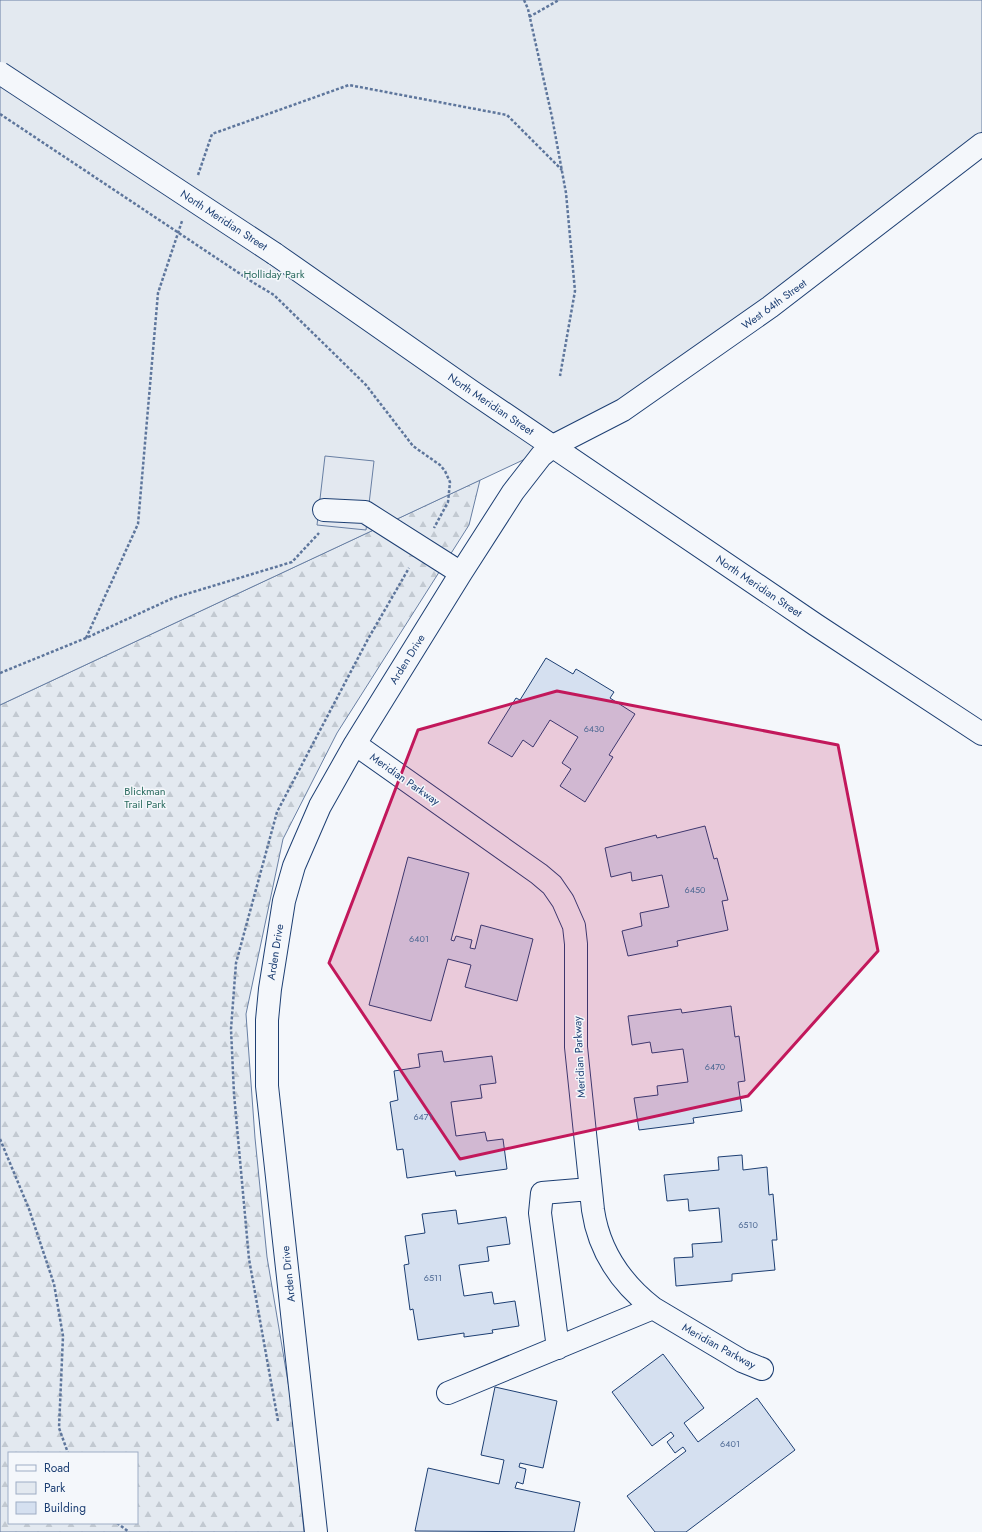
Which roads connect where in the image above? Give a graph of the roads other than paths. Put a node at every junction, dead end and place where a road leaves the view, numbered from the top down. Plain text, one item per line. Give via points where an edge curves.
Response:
1 (0, 73) edge
2 (982, 144) edge
3 (553, 446) junction
4 (324, 510) road end
5 (461, 573) junction
6 (982, 734) edge
7 (355, 744) junction
8 (590, 1189) junction
9 (654, 1308) junction
10 (558, 1348) junction
11 (762, 1369) dead end
12 (448, 1393) dead end
13 (316, 1532) edge

1 - 3 street, North Meridian Street, bridge via 275,254
2 - 3 street, West 64th Street via 764,311 623,410
3 - 5 street, Arden Drive via 541,456 513,492
3 - 6 street, North Meridian Street via 810,621
4 - 5 street via 365,512
5 - 7 street, Arden Drive
7 - 8 street, Meridian Parkway via 539,874 552,886 565,905 574,926 576,944 576,1047
7 - 13 street, Arden Drive via 320,806 294,866 278,933 267,1020 267,1086
8 - 9 street, Meridian Parkway via 594,1221 610,1260 635,1293
8 - 10 street via 542,1193 540,1213
9 - 10 street
9 - 11 street, Meridian Parkway via 742,1361
10 - 12 street

